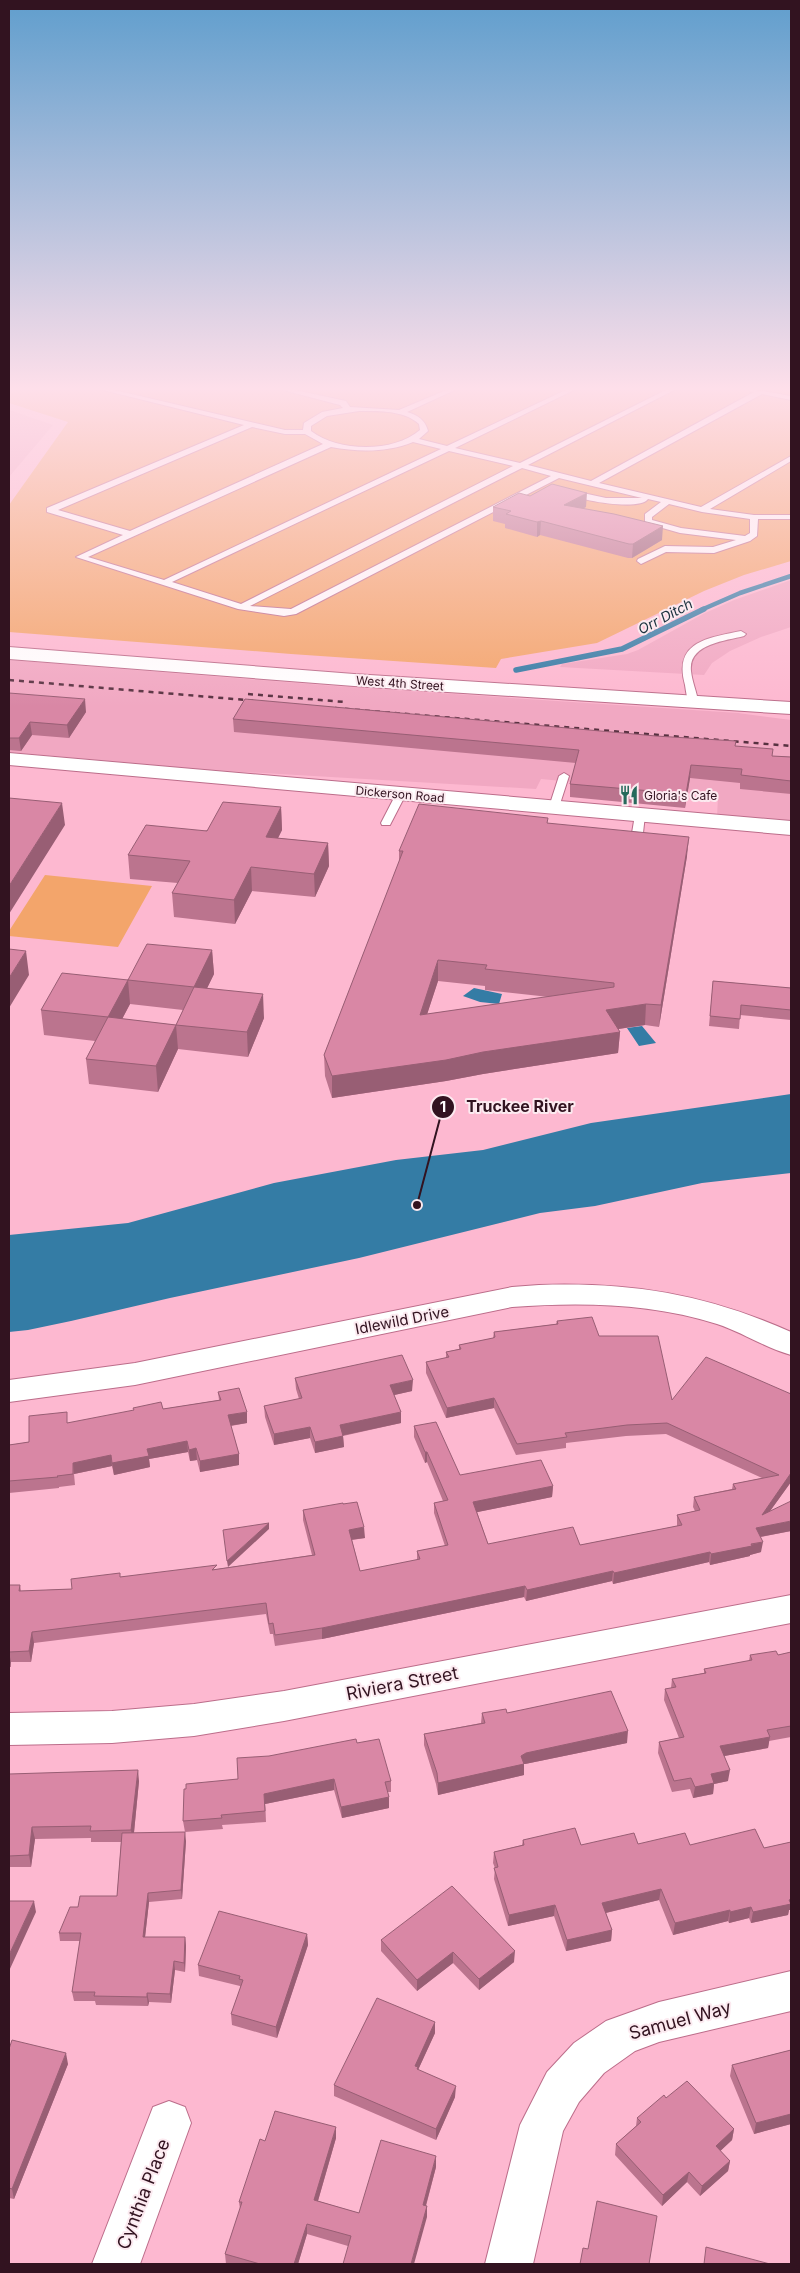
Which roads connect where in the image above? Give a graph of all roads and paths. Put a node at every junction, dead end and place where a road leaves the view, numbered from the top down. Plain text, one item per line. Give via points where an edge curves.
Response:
1 (85, 495) edge
2 (217, 495) edge
3 (348, 495) edge
4 (462, 495) edge
5 (530, 495) edge
6 (580, 495) edge
7 (640, 495) edge
8 (728, 495) edge
9 (653, 498) junction
10 (668, 502) junction
11 (702, 510) junction
12 (754, 517) junction
13 (791, 517) edge
14 (130, 534) junction
15 (747, 539) junction
16 (641, 561) edge
17 (164, 583) junction
18 (241, 607) junction
19 (741, 634) dead end
20 (9, 640) edge
21 (9, 653) edge
22 (791, 693) edge
23 (692, 694) junction
24 (791, 708) edge
25 (9, 759) edge
26 (564, 776) dead end
27 (401, 794) junction
28 (554, 808) junction
29 (640, 815) junction
30 (386, 824) dead end
31 (791, 828) edge
32 (616, 840) edge
33 (791, 1344) edge
34 (9, 1391) edge
35 (791, 1609) edge
36 (9, 1729) edge
37 (791, 1991) edge
38 (169, 2123) dead end
39 (116, 2264) edge
40 (509, 2264) edge

1 - 14 lane via 50,510
2 - 14 lane
3 - 17 lane
4 - 18 lane
5 - 18 lane via 293,612
6 - 9 lane via 630,502
7 - 9 lane
8 - 11 lane
9 - 10 lane
10 - 11 lane
10 - 15 lane via 648,516 648,521 680,530
11 - 12 lane
12 - 13 lane
12 - 15 lane via 754,534
14 - 17 lane via 80,557
15 - 16 lane via 714,550 665,549
17 - 18 lane
19 - 23 lane via 718,640 694,651 689,657 686,670
20 - 23 street, West 4th Street
21 - 23 street, West 4th Street via 354,680
22 - 23 street, West 4th Street
23 - 24 street, West 4th Street
25 - 27 street, Dickerson Road
26 - 28 lane
27 - 28 street, Dickerson Road via 479,805
27 - 30 lane
28 - 29 street, Dickerson Road
29 - 31 street, Dickerson Road
29 - 32 lane via 636,842
33 - 34 street, Idlewild Drive via 728,1317 685,1305 611,1295 557,1294 512,1298 135,1374
35 - 36 street, Riviera Street via 284,1706 194,1720 112,1727
37 - 40 street, Samuel Way via 659,2022 621,2036 589,2058 563,2087 542,2125
38 - 39 street, Cynthia Place

